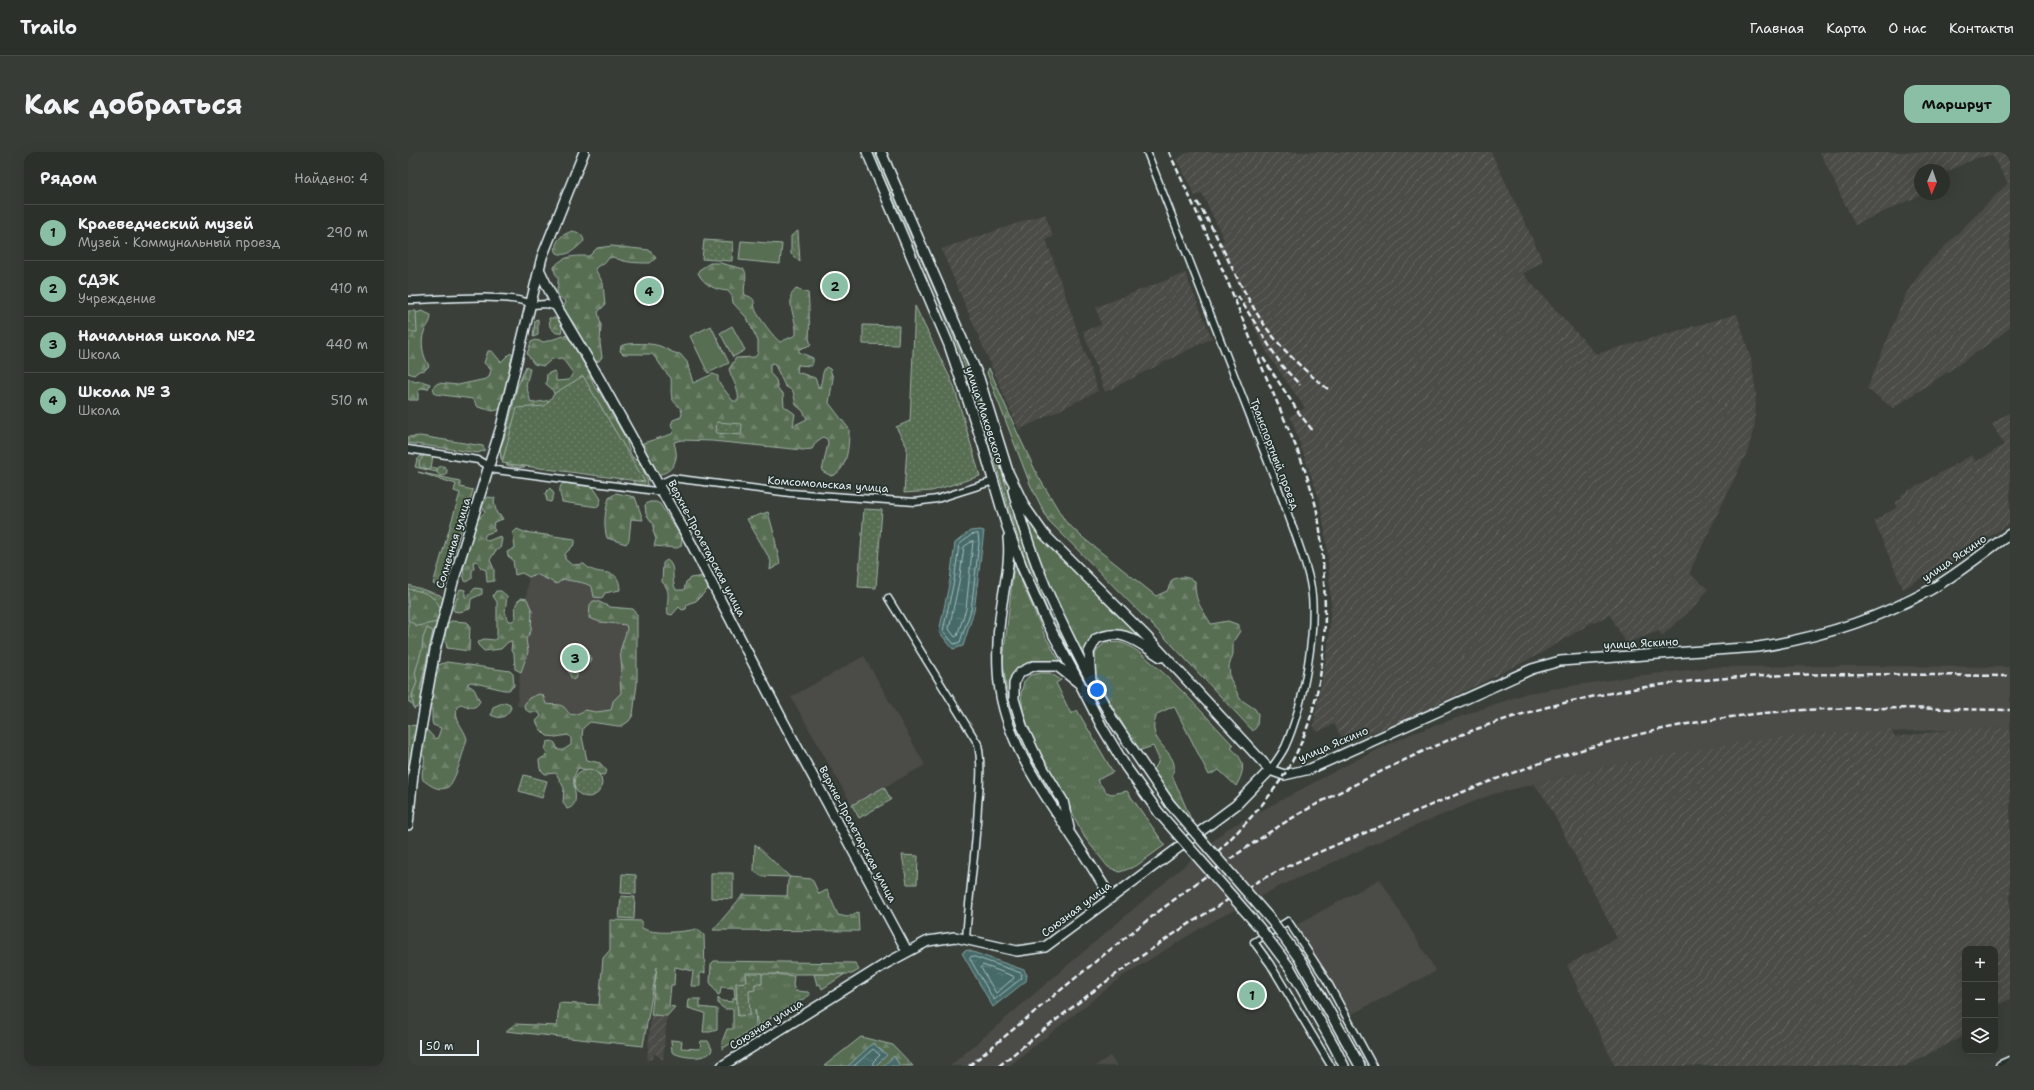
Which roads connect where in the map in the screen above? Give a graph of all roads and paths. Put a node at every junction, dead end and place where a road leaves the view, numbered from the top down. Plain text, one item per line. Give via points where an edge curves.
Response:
1 (584, 152) edge
2 (867, 152) edge
3 (881, 152) edge
4 (1147, 152) edge
5 (540, 272) junction
6 (408, 300) edge
7 (532, 305) junction
8 (557, 307) junction
9 (408, 449) edge
10 (488, 467) junction
11 (1009, 474) junction
12 (994, 481) junction
13 (661, 488) junction
14 (1006, 524) junction
15 (2010, 534) edge
16 (888, 598) dead end
17 (1169, 662) junction
18 (1091, 681) junction
19 (1080, 684) junction
20 (1270, 770) junction
21 (408, 825) edge
22 (1071, 835) junction
23 (1111, 897) junction
24 (966, 939) junction
25 (907, 951) junction
26 (2010, 1062) edge
27 (722, 1066) edge
28 (1331, 1066) edge
29 (1344, 1066) edge
30 (1360, 1066) edge
31 (1373, 1066) edge
32 (2001, 1066) edge

1 - 5 street via 542,257
2 - 12 street, улица Маковского via 949,345
3 - 11 street, улица Маковского via 979,378
4 - 20 street, Транспортный проезд via 1284,504 1310,583 1312,621 1301,698 1284,749
5 - 7 street, Солнечная улица
5 - 8 street, Верхне-Пролетарская улица
6 - 7 street via 509,298
7 - 8 street via 546,304
7 - 10 street, Солнечная улица
8 - 13 street, Верхне-Пролетарская улица
9 - 10 street, Комсомольская улица via 478,460
10 - 13 street, Комсомольская улица via 496,470
10 - 21 street, Солнечная улица via 435,650 413,774
11 - 17 street via 1025,507 1044,534
11 - 18 street, улица Маковского via 1022,524 1042,580 1056,614
12 - 13 street, Комсомольская улица via 926,501 790,493 672,478
12 - 14 street, улица Маковского
13 - 25 street, Верхне-Пролетарская улица
14 - 19 street, улица Маковского via 1045,619
14 - 22 street via 1008,555 997,654 1003,705 1014,739 1028,767
15 - 20 street, улица Яскино via 1930,590 1864,620 1829,632 1758,647 1560,661 1532,670 1310,768 1284,775
16 - 24 street via 978,744 979,796
17 - 18 street via 1124,635 1106,635 1096,639 1089,652
17 - 20 street
18 - 30 street, улица Маковского, bridge via 1114,722 1170,804 1272,921 1301,961
19 - 22 street via 1057,666 1040,665 1021,672 1013,691 1022,726 1063,802
19 - 29 street, улица Маковского, bridge via 1126,767 1159,813 1260,927 1290,968
20 - 23 street, Союзная улица via 1236,805
22 - 23 street
23 - 24 street, Союзная улица via 1045,947 1017,951
24 - 25 street, Союзная улица via 955,937 933,940
25 - 27 street, Союзная улица
26 - 32 main road
28 - 31 street via 1254,942 1288,921 1327,981

